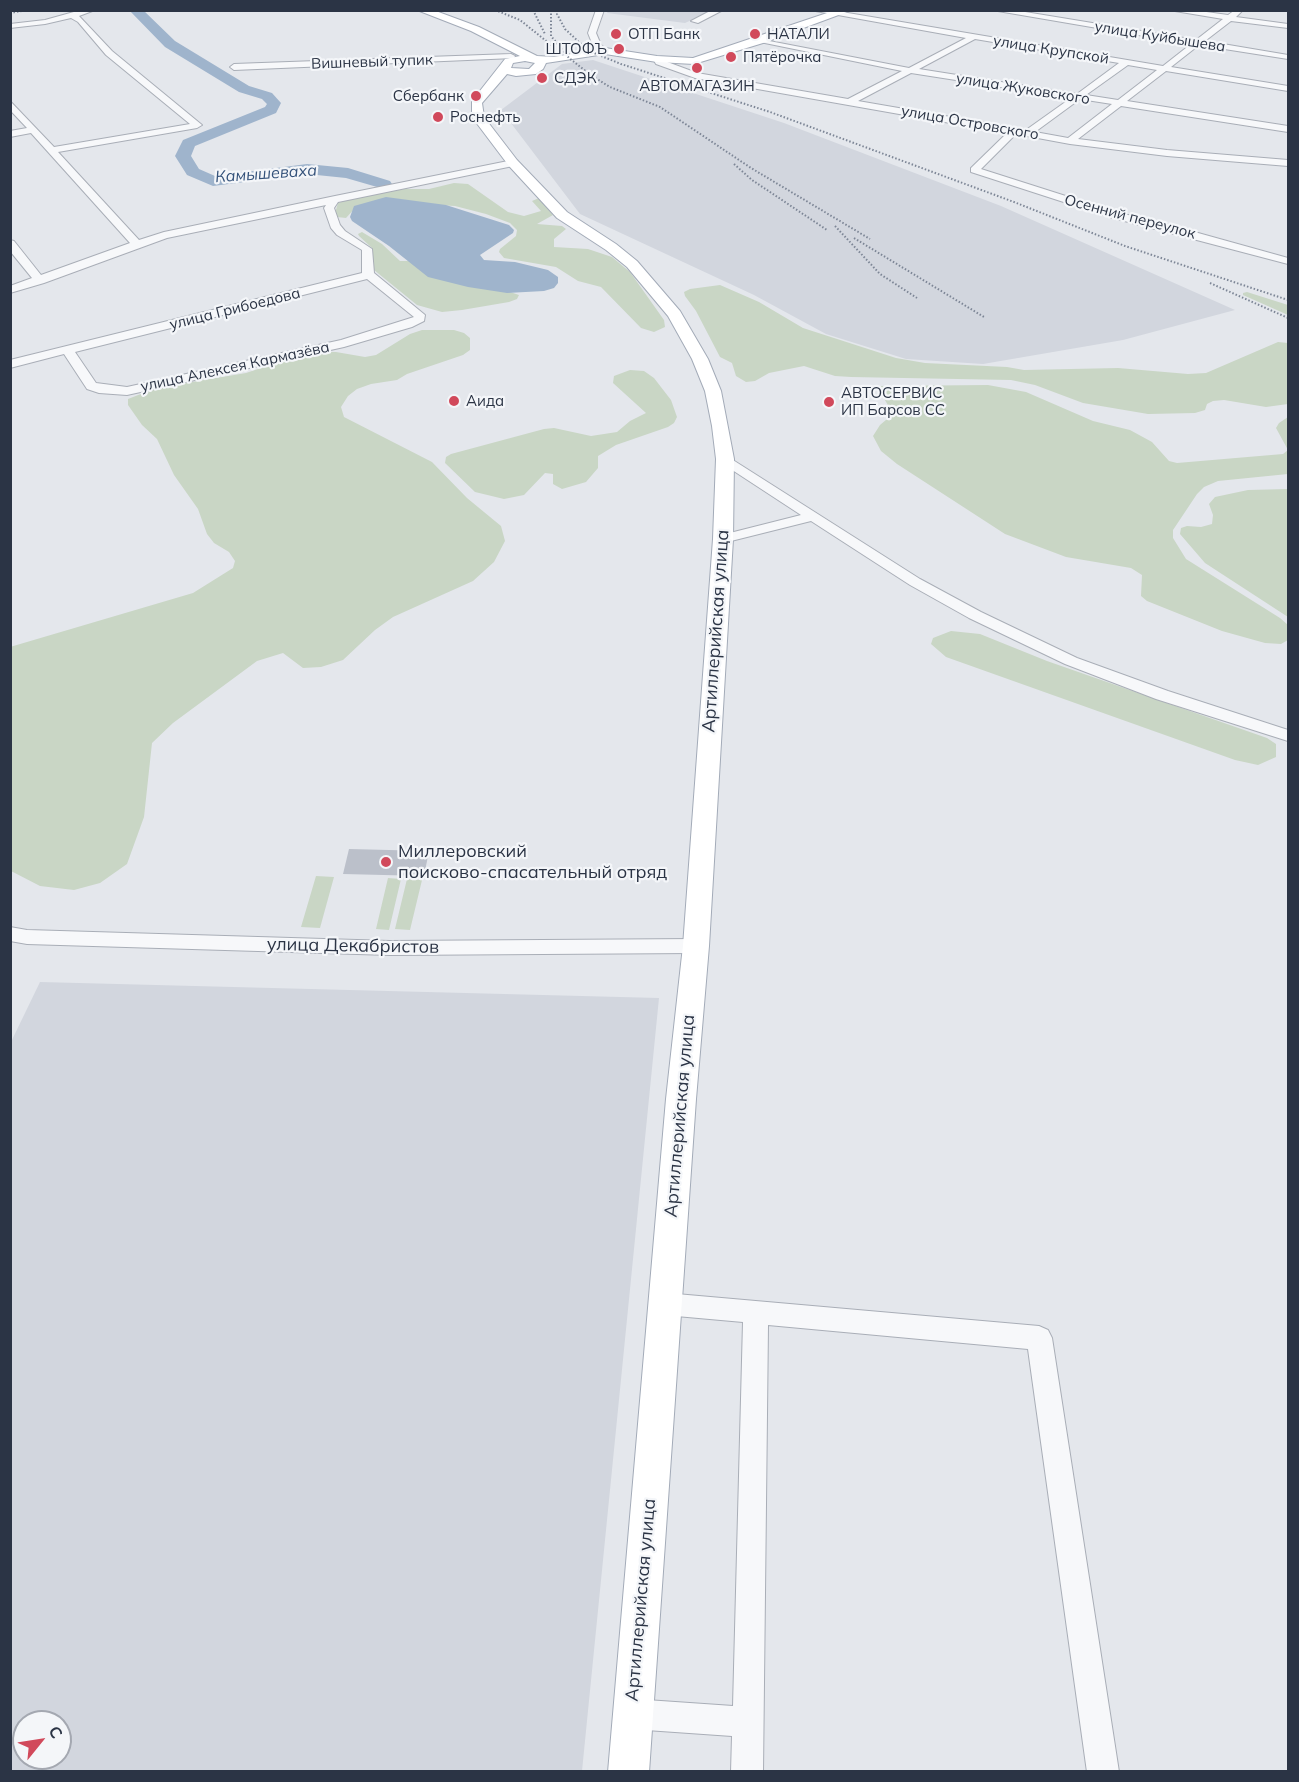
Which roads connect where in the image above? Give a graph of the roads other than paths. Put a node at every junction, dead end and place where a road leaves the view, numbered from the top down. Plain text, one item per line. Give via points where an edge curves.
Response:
1 (92, 10) edge
2 (422, 10) edge
3 (600, 10) edge
4 (720, 10) edge
5 (813, 10) edge
6 (847, 10) edge
7 (995, 10) edge
8 (1172, 10) edge
9 (1240, 10) edge
10 (1190, 12) edge
11 (835, 14) junction
12 (74, 16) junction
13 (1180, 19) dead end
14 (1231, 20) junction
15 (695, 21) dead end
16 (10, 26) edge
17 (1288, 26) edge
18 (1164, 30) dead end
19 (1155, 36) junction
20 (974, 37) junction
21 (759, 41) junction
22 (1147, 42) dead end
23 (504, 43) junction
24 (1198, 44) junction
25 (605, 51) junction
26 (1288, 57) edge
27 (657, 59) junction
28 (1127, 60) junction
29 (508, 62) junction
30 (535, 66) junction
31 (234, 67) dead end
32 (1164, 69) junction
33 (908, 70) junction
34 (1288, 89) edge
35 (1077, 97) junction
36 (849, 102) junction
37 (10, 104) edge
38 (1118, 104) junction
39 (477, 110) junction
40 (1288, 129) edge
41 (34, 130) junction
42 (1014, 131) junction
43 (1028, 133) junction
44 (10, 134) edge
45 (1070, 141) junction
46 (51, 150) junction
47 (513, 163) junction
48 (1288, 164) edge
49 (334, 199) junction
50 (10, 243) edge
51 (137, 244) junction
52 (1288, 261) edge
53 (368, 274) junction
54 (40, 280) junction
55 (10, 290) edge
56 (67, 350) junction
57 (10, 363) edge
58 (725, 459) junction
59 (814, 516) junction
60 (723, 539) junction
61 (1288, 736) edge
62 (10, 934) edge
63 (696, 946) junction
64 (664, 1304) junction
65 (756, 1312) junction
66 (632, 1714) junction
67 (747, 1722) junction
68 (628, 1772) edge
69 (747, 1772) edge
70 (1103, 1772) edge

1 - 12 street
2 - 23 main road
3 - 25 street via 592,33 597,46
4 - 15 street
5 - 11 street, улица Крупской
6 - 11 main road
7 - 19 street, улица Куйбышева
8 - 10 street
9 - 14 street
10 - 13 street
10 - 14 street
11 - 20 street, улица Крупской
11 - 21 main road
12 - 16 street
12 - 46 street via 109,53 197,125
14 - 17 street
14 - 24 street
18 - 19 street
19 - 22 street
19 - 24 street, улица Куйбышева
20 - 28 street, улица Крупской
20 - 33 street
21 - 27 main road via 694,61
21 - 33 street, улица Жуковского
23 - 29 main road via 509,49
23 - 30 main road
24 - 26 street, улица Куйбышева
24 - 32 street
25 - 27 main road
25 - 30 main road
27 - 36 street, улица Островского via 695,75
28 - 32 street, улица Крупской
28 - 35 street
29 - 30 main road
29 - 31 street, Вишневый тупик
29 - 39 main road via 476,103
30 - 39 main road
32 - 34 street, улица Крупской
32 - 38 street
33 - 35 street, улица Жуковского
33 - 36 street
35 - 38 street, улица Жуковского
35 - 43 street
36 - 42 street, улица Островского
37 - 41 street
38 - 40 street, улица Жуковского
38 - 45 street
39 - 47 main road, Артиллерийская улица via 484,126
41 - 44 street
41 - 46 street
42 - 43 street, улица Островского
42 - 52 street, Осенний переулок via 974,170 1117,216
43 - 45 street, улица Островского
45 - 48 street, улица Островского
46 - 51 street
47 - 49 street
47 - 58 main road, Артиллерийская улица via 562,215 621,256 675,314 700,359 712,391
49 - 51 street via 192,228
49 - 53 street via 329,208 335,226 367,249
50 - 54 street
51 - 54 street
53 - 56 street, улица Грибоедова
53 - 56 street, улица Алексея Кармазёва via 420,318 344,343 128,391 91,386
54 - 55 street
56 - 57 street, улица Грибоедова
58 - 59 street
58 - 60 main road, Артиллерийская улица
59 - 60 street
59 - 61 street via 915,582 1071,661
60 - 63 main road, Артиллерийская улица
62 - 63 street, улица Декабристов via 390,948
63 - 64 main road, Артиллерийская улица
64 - 65 street
64 - 66 main road, Артиллерийская улица
65 - 67 street
65 - 70 street via 1039,1338
66 - 67 street
66 - 68 main road, Артиллерийская улица
67 - 69 street

